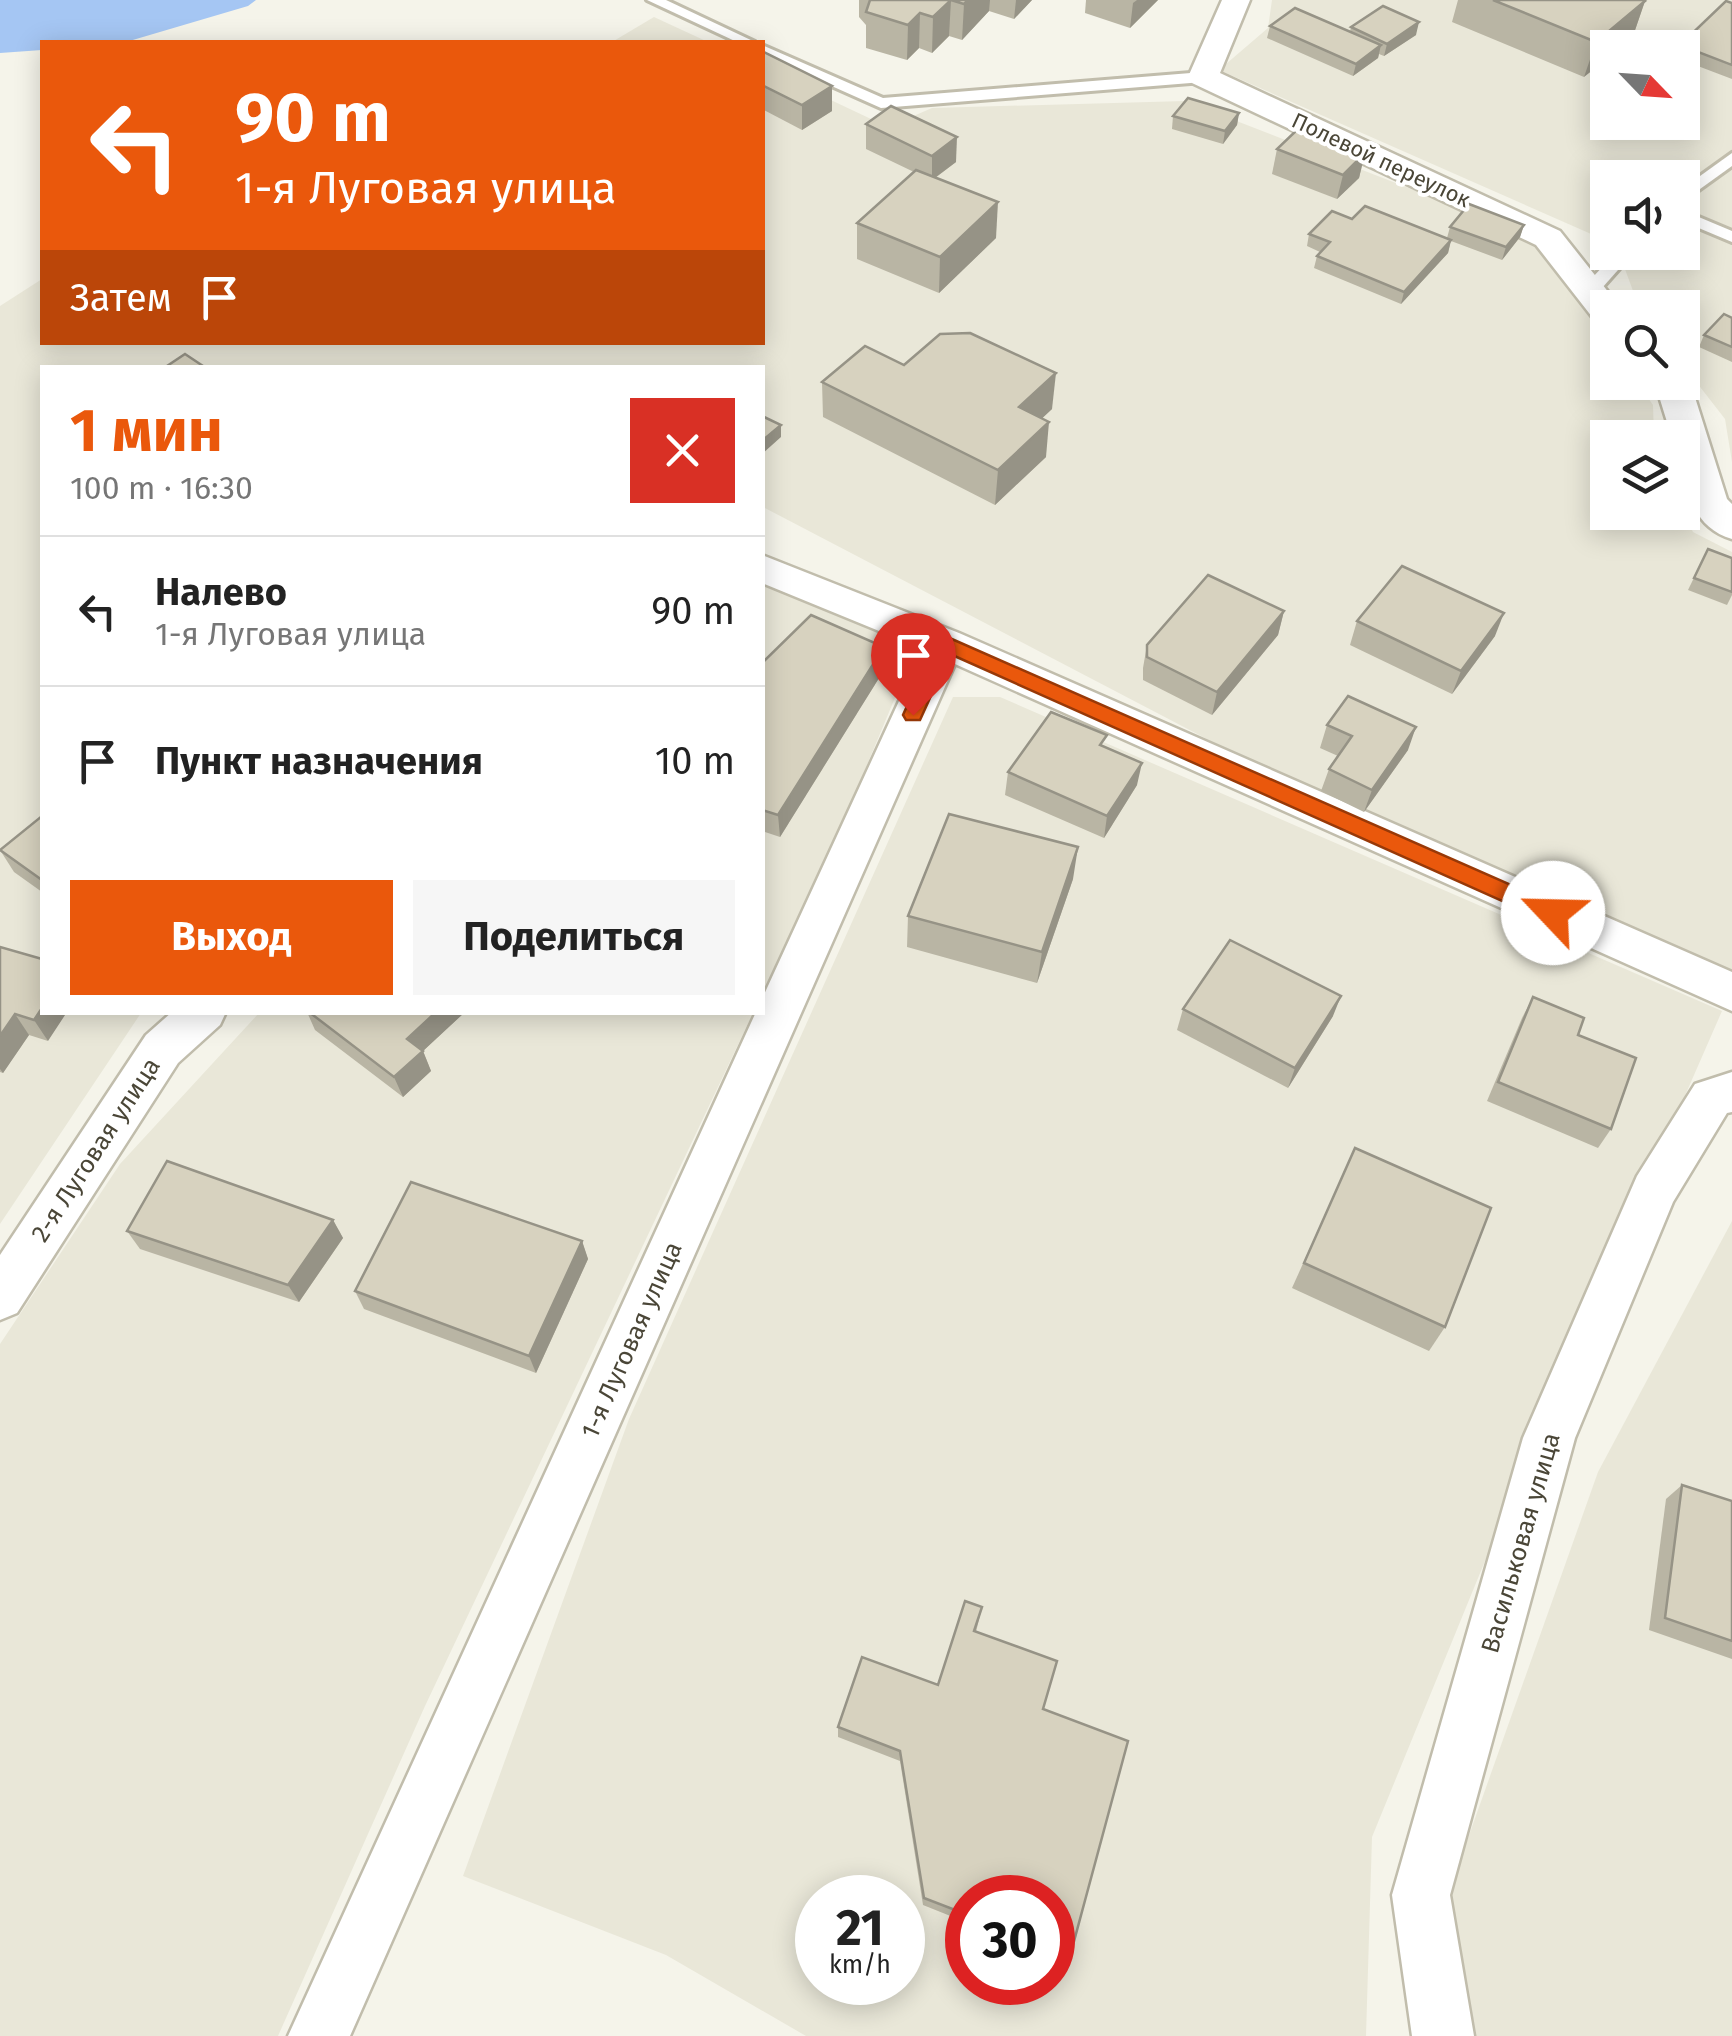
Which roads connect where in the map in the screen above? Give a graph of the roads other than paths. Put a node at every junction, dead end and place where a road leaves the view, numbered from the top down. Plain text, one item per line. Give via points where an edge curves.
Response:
1 (654, 0) edge
2 (1236, 0) edge
3 (744, 40) edge
4 (765, 50) edge
5 (1202, 77) junction
6 (1732, 158) edge
7 (1700, 183) edge
8 (1700, 223) edge
9 (1732, 238) edge
10 (1590, 293) edge
11 (1678, 400) edge
12 (1732, 526) edge
13 (765, 569) edge
14 (945, 644) junction
15 (1732, 992) edge
16 (201, 1015) edge
17 (1732, 1092) edge
18 (0, 1297) edge
19 (319, 2036) edge
20 (1443, 2036) edge

1 - 3 lane
2 - 5 street
4 - 5 lane via 881,103
5 - 10 street, Полевой переулок via 1548,238
6 - 7 lane
8 - 9 lane
11 - 12 street via 1710,504
13 - 14 street
14 - 15 street
14 - 19 street, 1-я Луговая улица
16 - 18 street, 2-я Луговая улица via 162,1050
17 - 20 street, Васильковая улица via 1711,1098 1654,1191 1550,1438 1421,1895

